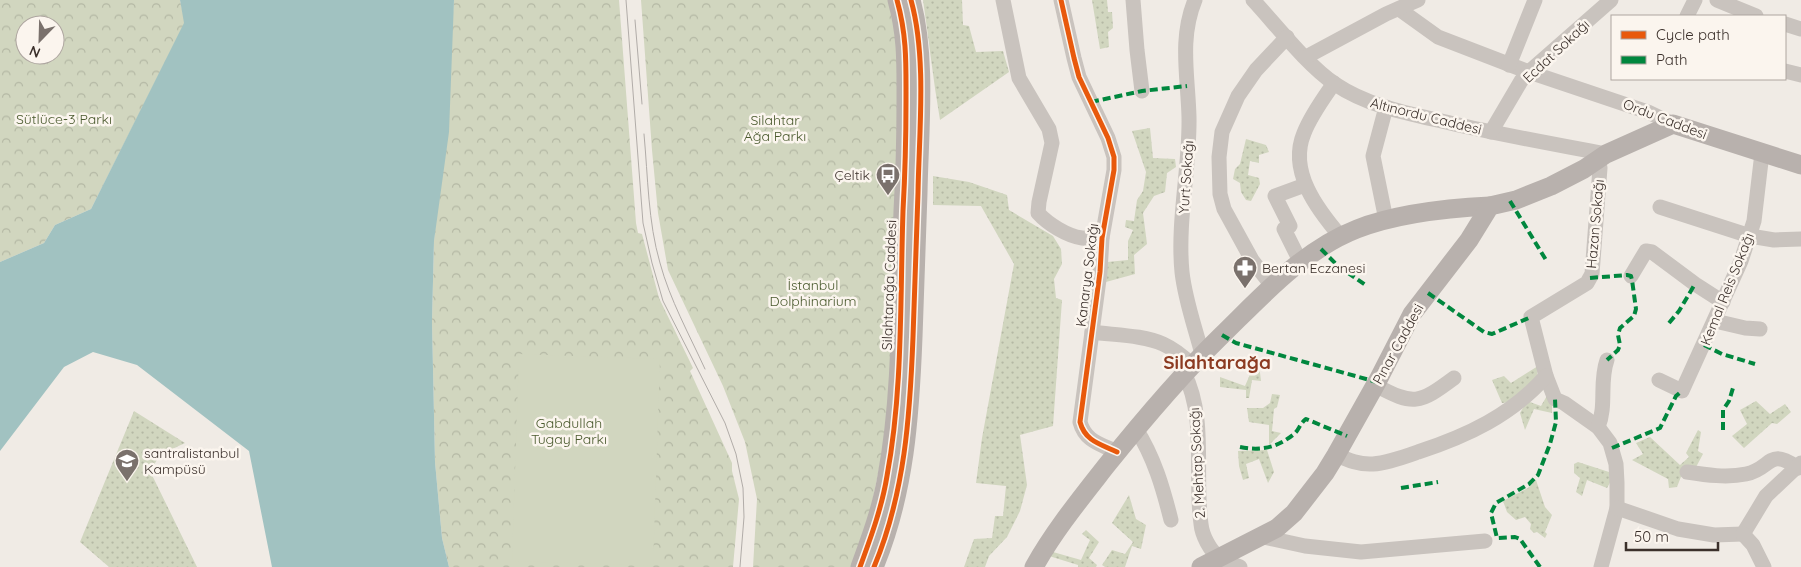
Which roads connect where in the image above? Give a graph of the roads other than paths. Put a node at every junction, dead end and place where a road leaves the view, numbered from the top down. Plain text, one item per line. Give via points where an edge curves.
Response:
1 (897, 0) edge
2 (911, 0) edge
3 (1004, 0) edge
4 (1061, 0) edge
5 (1133, 0) edge
6 (1195, 0) edge
7 (1253, 0) edge
8 (1418, 0) edge
9 (1535, 0) edge
10 (1611, 0) edge
11 (1695, 0) edge
12 (1717, 0) edge
13 (1399, 9) junction
14 (1688, 15) edge
15 (1754, 15) edge
16 (1786, 24) edge
17 (1801, 29) edge
18 (1287, 37) junction
19 (1306, 57) junction
20 (1509, 65) junction
21 (1786, 71) edge
22 (1529, 72) junction
23 (1801, 76) edge
24 (1334, 83) junction
25 (1142, 91) dead end
26 (1386, 107) junction
27 (1673, 124) junction
28 (1491, 132) junction
29 (1762, 153) junction
30 (1602, 156) junction
31 (1801, 165) edge
32 (1306, 184) junction
33 (1490, 206) junction
34 (1660, 207) dead end
35 (1386, 220) junction
36 (1750, 236) junction
37 (1340, 237) junction
38 (1102, 238) junction
39 (1801, 239) edge
40 (1301, 262) junction
41 (1631, 276) dead end
42 (1272, 286) junction
43 (1723, 302) junction
44 (1714, 321) junction
45 (1760, 329) dead end
46 (1092, 332) junction
47 (1607, 360) dead end
48 (1193, 364) junction
49 (1546, 376) junction
50 (1454, 378) dead end
51 (1659, 380) dead end
52 (1375, 385) junction
53 (1598, 427) junction
54 (1136, 429) junction
55 (1117, 452) junction
56 (1336, 455) junction
57 (1799, 465) edge
58 (1687, 472) dead end
59 (1617, 508) junction
60 (1171, 520) dead end
61 (1743, 534) junction
62 (1259, 536) junction
63 (1485, 540) dead end
64 (1219, 558) junction
65 (860, 567) edge
66 (874, 567) edge
67 (1034, 567) edge
68 (1202, 567) edge
69 (1240, 567) edge
70 (1601, 567) edge
71 (1764, 567) edge

1 - 65 main road, Silahtarağa Caddesi via 904,29 906,92 896,407 887,478
2 - 66 main road, Silahtarağa Caddesi via 918,34 920,110 910,400 901,475 890,522
3 - 38 street via 1019,78 1049,129 1052,143 1038,212 1044,220 1067,233 1082,238
4 - 38 street, Kanarya Sokağı via 1080,77 1114,157
5 - 25 street
6 - 48 street, Yurt Sokağı via 1188,16 1185,39 1189,155 1181,250
7 - 18 street, Altınordu Caddesi
8 - 13 street
9 - 20 street
10 - 22 street, Ecdat Sokağı
11 - 14 street
12 - 15 street
13 - 19 street
13 - 20 street, Ordu Caddesi via 1438,37
16 - 17 street
18 - 19 street, Altınordu Caddesi
18 - 42 street via 1256,70 1238,96 1222,132 1219,157 1220,194 1224,209 1252,260
19 - 24 street, Altınordu Caddesi
20 - 22 street, Ordu Caddesi
21 - 23 street
22 - 27 street, Ordu Caddesi via 1648,112
22 - 28 street, Ecdat Sokağı
24 - 26 street, Altınordu Caddesi
24 - 32 street via 1303,134 1300,166
26 - 28 street, Altınordu Caddesi
26 - 35 street via 1373,156
27 - 29 main road, Ordu Caddesi
27 - 30 main road
28 - 30 street, Altınordu Caddesi
29 - 31 main road, Ordu Caddesi
29 - 36 street, Kemal Reis Sokağı
30 - 33 main road via 1551,186
30 - 49 street, Hazan Sokağı via 1592,274 1587,283 1531,317
32 - 37 street via 1316,206
32 - 40 street via 1275,196 1290,226 1284,229
33 - 35 main road
33 - 52 main road, Pınar Caddesi via 1469,240 1412,314
34 - 36 street
35 - 37 main road
36 - 39 street via 1774,240
36 - 43 street, Kemal Reis Sokağı
37 - 40 main road
38 - 46 street, Kanarya Sokağı
40 - 42 main road
41 - 43 street via 1646,251 1652,252
42 - 48 main road
43 - 44 street, Kemal Reis Sokağı
44 - 45 street
44 - 51 street, Kemal Reis Sokağı via 1682,391
46 - 48 street via 1161,343
46 - 55 street, Kanarya Sokağı via 1080,422 1083,433 1090,439
47 - 53 street via 1602,373 1604,391
48 - 54 main road
48 - 64 street, 2. Mehtap Sokağı via 1190,385 1195,408 1201,526
49 - 53 street via 1555,399
49 - 56 street via 1522,401 1454,440 1373,464
50 - 52 street via 1424,398 1413,400 1399,398
52 - 56 main road, Pınar Caddesi
53 - 59 street via 1610,443 1616,464
54 - 55 main road
54 - 60 street via 1160,480
55 - 67 main road via 1070,512
56 - 62 main road, Pınar Caddesi via 1294,513 1277,528
57 - 58 street via 1778,458 1746,474
57 - 61 street via 1766,496
59 - 61 street via 1678,529 1714,535
59 - 70 street
61 - 71 street via 1753,544
62 - 63 street via 1305,546 1361,552
62 - 64 main road, Pınar Caddesi
64 - 68 main road, Pınar Caddesi
64 - 69 street

